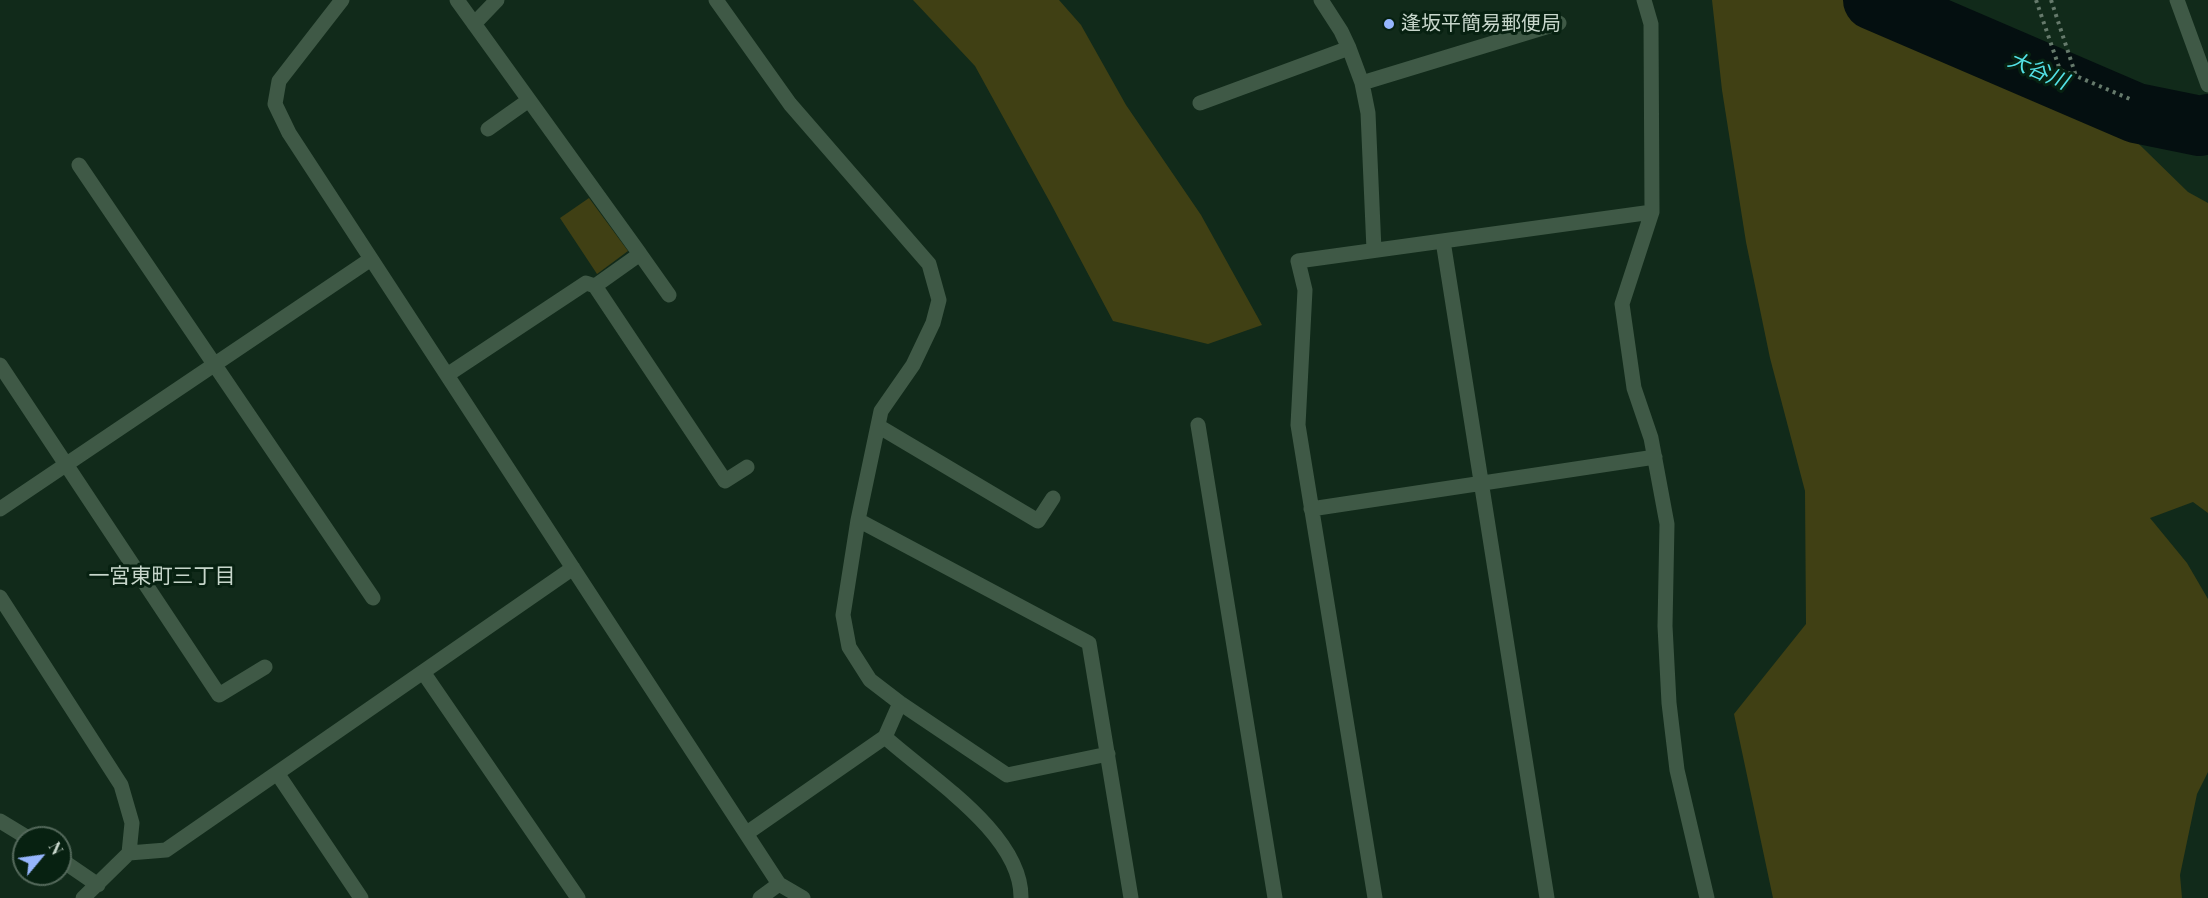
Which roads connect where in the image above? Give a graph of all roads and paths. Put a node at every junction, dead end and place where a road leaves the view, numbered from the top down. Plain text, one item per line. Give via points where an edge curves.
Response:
1 (342, 0) edge
2 (457, 0) edge
3 (497, 0) edge
4 (716, 0) edge
5 (1321, 0) edge
6 (1644, 0) edge
7 (2036, 0) edge
8 (2051, 0) edge
9 (2176, 0) edge
10 (1559, 23) dead end
11 (474, 24) junction
12 (1349, 48) junction
13 (2076, 76) junction
14 (1362, 83) junction
15 (2208, 85) edge
16 (2130, 99) dead end
17 (529, 100) junction
18 (1200, 103) dead end
19 (488, 129) dead end
20 (79, 165) dead end
21 (1652, 212) junction
22 (1443, 241) junction
23 (1374, 250) junction
24 (640, 254) junction
25 (371, 259) junction
26 (595, 286) junction
27 (669, 295) dead end
28 (214, 364) junction
29 (0, 365) edge
30 (447, 375) junction
31 (1198, 425) dead end
32 (878, 426) junction
33 (1655, 457) junction
34 (67, 464) junction
35 (747, 466) dead end
36 (1481, 483) junction
37 (1053, 498) dead end
38 (0, 509) edge
39 (1311, 509) junction
40 (858, 520) junction
41 (573, 568) junction
42 (0, 597) edge
43 (374, 598) dead end
44 (265, 667) dead end
45 (423, 672) junction
46 (900, 703) junction
47 (885, 737) junction
48 (1108, 754) junction
49 (277, 773) junction
50 (747, 833) junction
51 (129, 853) junction
52 (72, 868) edge
53 (779, 884) junction
54 (98, 885) junction
55 (83, 898) edge
56 (361, 898) edge
57 (578, 898) edge
58 (760, 898) edge
59 (803, 898) edge
60 (1021, 898) edge
61 (1131, 898) edge
62 (1275, 898) edge
63 (1375, 898) edge
64 (1547, 898) edge
65 (1707, 898) edge

1 - 25 street via 279,81 275,104 289,134
2 - 11 street
3 - 11 street
4 - 32 street via 790,104 929,264 939,300 933,323 913,365 881,411
5 - 12 street
6 - 21 street via 1651,24
7 - 13 path via 2060,70
8 - 13 path
9 - 15 street
10 - 14 street
11 - 17 street
12 - 14 street
12 - 18 street
13 - 16 path
14 - 23 street via 1368,113
17 - 19 street
17 - 24 street
20 - 28 street
21 - 22 street
21 - 33 street via 1622,304 1634,388
22 - 23 street
22 - 36 street
23 - 39 street via 1299,261 1305,290 1298,425
24 - 26 street
24 - 27 street
25 - 28 street
25 - 30 street
26 - 30 street via 586,283
26 - 35 street via 725,481
28 - 34 street
28 - 43 street
29 - 34 street
30 - 41 street
31 - 62 street
32 - 37 street via 1038,521
32 - 40 street
33 - 36 street
33 - 65 street via 1667,524 1665,626 1669,703 1677,770
34 - 38 street
34 - 44 street via 219,695
36 - 39 street
36 - 64 street
39 - 63 street
40 - 46 street via 843,615 849,647 870,680
40 - 48 street via 1089,643
41 - 45 street
41 - 50 street
42 - 51 street via 121,785 132,823
45 - 49 street
45 - 57 street
46 - 47 street
46 - 48 street via 1007,775
47 - 50 street
47 - 60 street via 986,822 1006,848 1021,886
48 - 61 street
49 - 51 street via 166,850
49 - 56 street
50 - 53 street
51 - 54 street
52 - 54 street
53 - 58 street
53 - 59 street
54 - 55 street

